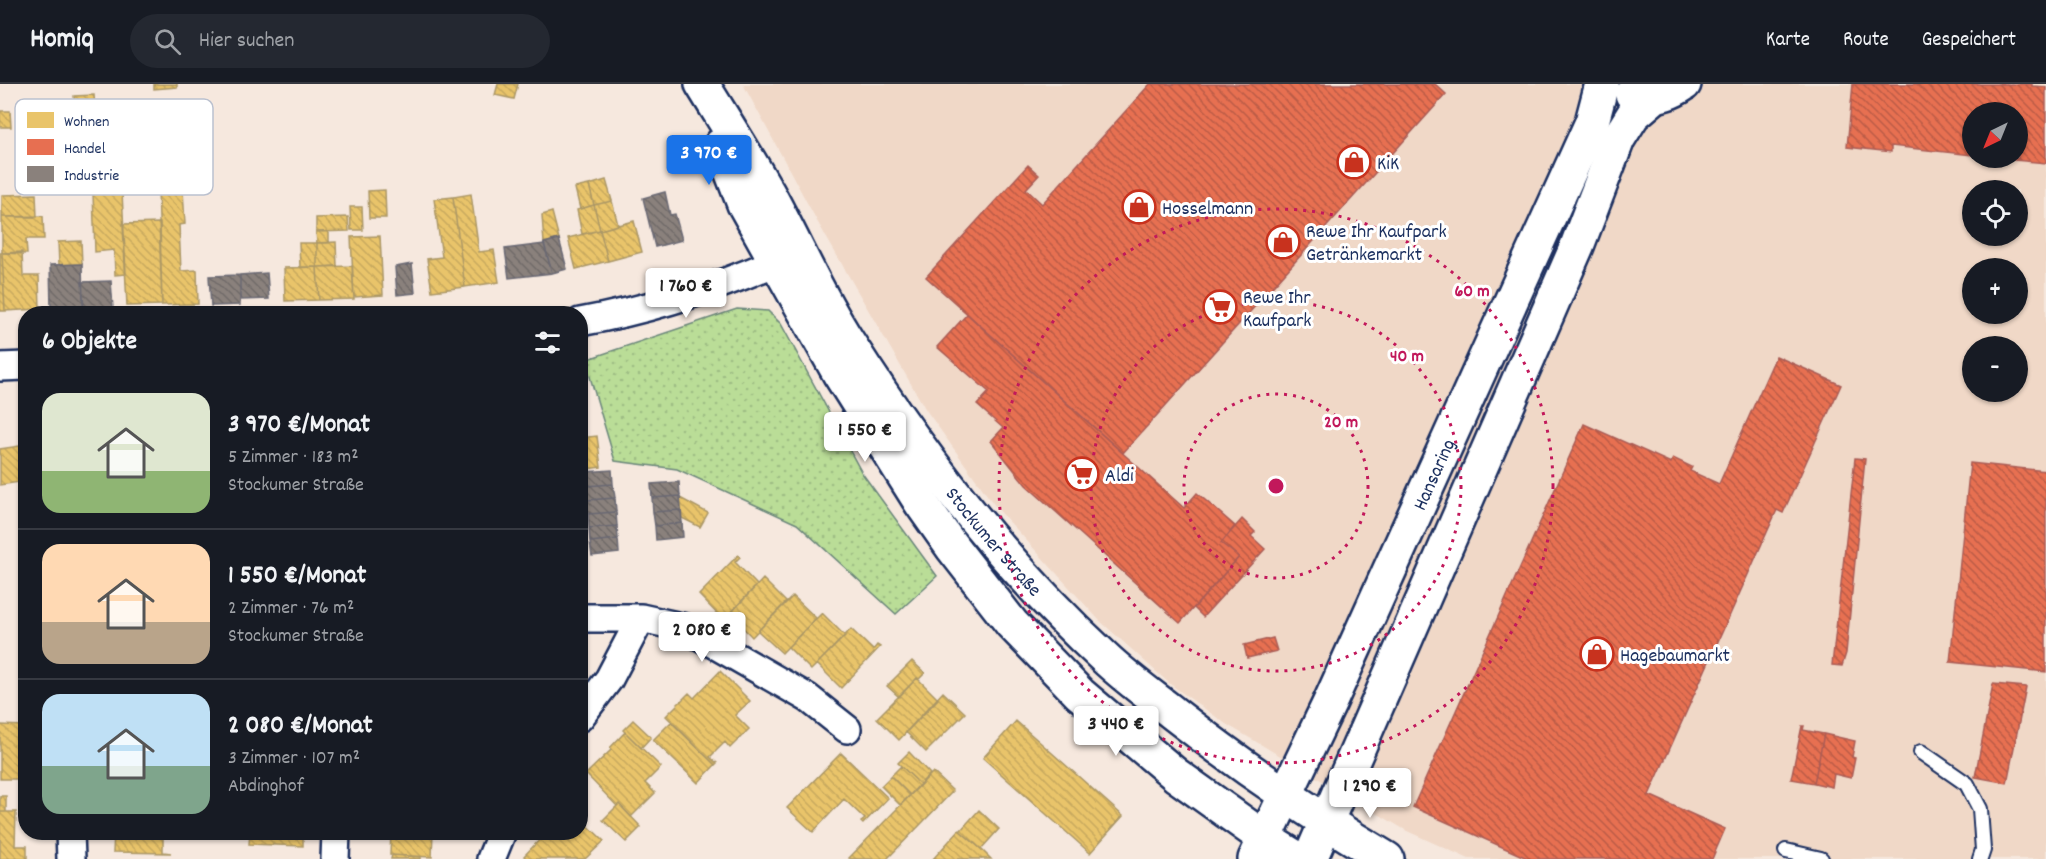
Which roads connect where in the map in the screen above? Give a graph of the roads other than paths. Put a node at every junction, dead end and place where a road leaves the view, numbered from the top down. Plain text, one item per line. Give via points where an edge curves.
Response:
1 (697, 84) edge
2 (702, 84) edge
3 (1602, 84) edge
4 (1612, 84) edge
5 (1684, 84) edge
6 (1654, 97) junction
7 (776, 262) junction
8 (588, 321) edge
9 (18, 366) edge
10 (0, 367) edge
11 (588, 618) edge
12 (641, 618) junction
13 (588, 707) edge
14 (847, 729) dead end
15 (1921, 752) dead end
16 (1285, 795) junction
17 (1326, 823) junction
18 (70, 840) edge
19 (336, 840) edge
20 (499, 840) edge
21 (1260, 849) edge
22 (1786, 851) dead end
23 (71, 859) edge
24 (335, 859) edge
25 (491, 859) edge
26 (1298, 859) edge
27 (1310, 859) edge
28 (1387, 859) edge
29 (1821, 859) edge
30 (1980, 859) edge

1 - 7 main road, Stockumer Straße via 744,204
2 - 16 main road, Stockumer Straße via 768,194 846,339 932,467 979,526 1105,658 1228,756
3 - 16 main road, Hansaring via 1592,122
4 - 6 main road via 1641,97
5 - 6 main road
6 - 17 main road via 1634,115 1618,139 1577,246
7 - 8 street via 699,292
7 - 21 main road, Stockumer Straße via 838,373 921,503 1012,624 1080,694
9 - 10 street
11 - 12 street
12 - 13 street via 609,679
12 - 14 street via 686,628 808,698
15 - 30 lane via 1967,784 1980,809
16 - 17 main road, Stockumer Straße
16 - 21 main road, Hansaring
17 - 27 main road
17 - 28 main road, Stockumer Straße
18 - 23 street
19 - 24 street
20 - 25 street
21 - 26 main road, Stockumer Straße
22 - 29 lane

